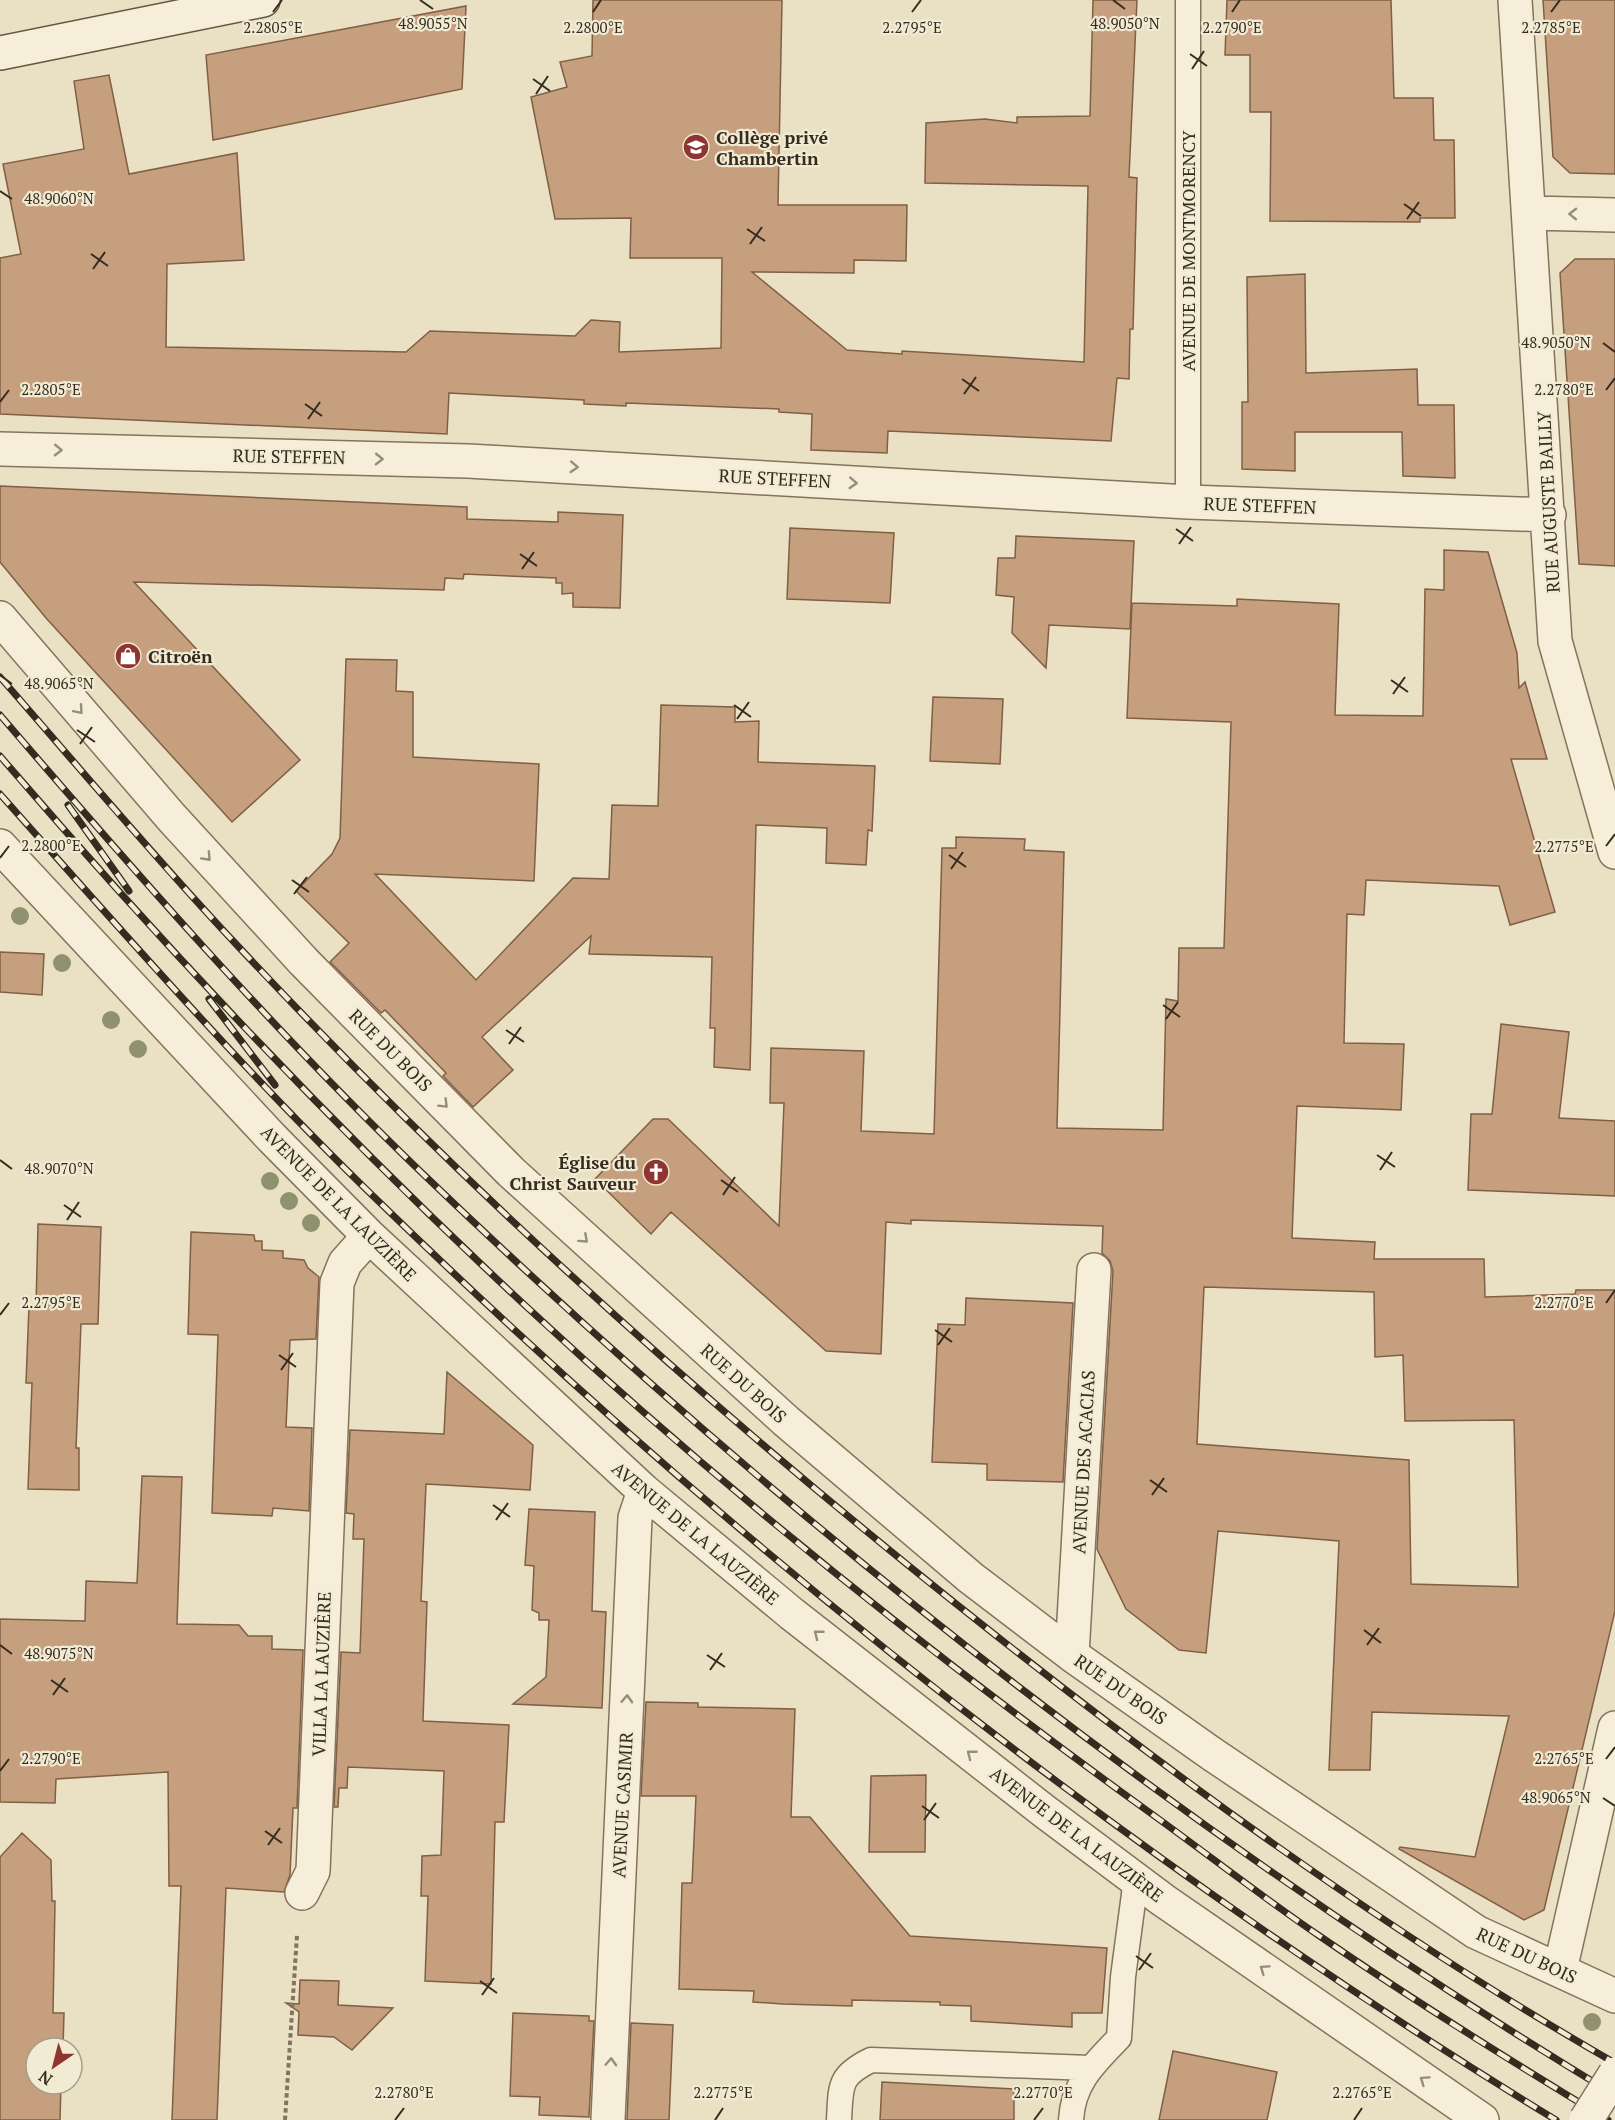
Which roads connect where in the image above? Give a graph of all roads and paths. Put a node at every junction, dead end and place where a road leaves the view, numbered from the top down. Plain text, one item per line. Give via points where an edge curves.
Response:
1 (263, 0) edge
2 (1188, 0) edge
3 (1515, 0) edge
4 (0, 53) edge
5 (1531, 213) junction
6 (1615, 215) edge
7 (0, 449) edge
8 (1188, 502) junction
9 (1549, 515) junction
10 (0, 618) edge
11 (0, 846) edge
12 (1615, 852) edge
13 (369, 1236) junction
14 (1094, 1270) dead end
15 (644, 1491) junction
16 (1072, 1655) junction
17 (1615, 1728) edge
18 (1136, 1879) junction
19 (302, 1893) joint
20 (1560, 1970) junction
21 (1615, 1996) edge
22 (1090, 2068) junction
23 (1615, 2074) edge
24 (1474, 2118) edge
25 (285, 2120) edge
26 (608, 2120) edge
27 (839, 2120) edge
28 (1071, 2120) edge
29 (1586, 2120) edge

1 - 4 street
2 - 8 lane, AVENUE DE MONTMORENCY
3 - 5 street, RUE AUGUSTE BAILLY
6 -> 5 street
5 - 9 street, RUE AUGUSTE BAILLY
7 -> 8 street, RUE STEFFEN via 468,461
8 - 9 street, RUE STEFFEN
9 - 12 street, RUE AUGUSTE BAILLY via 1555,641
10 -> 16 street, RUE DU BOIS via 172,818 281,937 511,1172 786,1421 971,1578
11 - 13 street, AVENUE DE LA LAUZIÈRE via 272,1138
13 - 15 street, AVENUE DE LA LAUZIÈRE
13 - 19 street, VILLA LA LAUZIÈRE via 345,1263 337,1283 313,1871
14 - 16 street, AVENUE DES ACACIAS
18 -> 15 street, AVENUE DE LA LAUZIÈRE via 792,1614
26 -> 15 street, AVENUE CASIMIR via 635,1518
16 - 20 street, RUE DU BOIS via 1460,1921
17 - 20 street
18 - 22 lane via 1119,2038
24 -> 18 street, AVENUE DE LA LAUZIÈRE
19 - 25 path
20 - 21 street, RUE DU BOIS
22 - 27 lane via 871,2060 852,2070 842,2082
22 - 28 lane via 1072,2101
23 - 29 street, bridge

